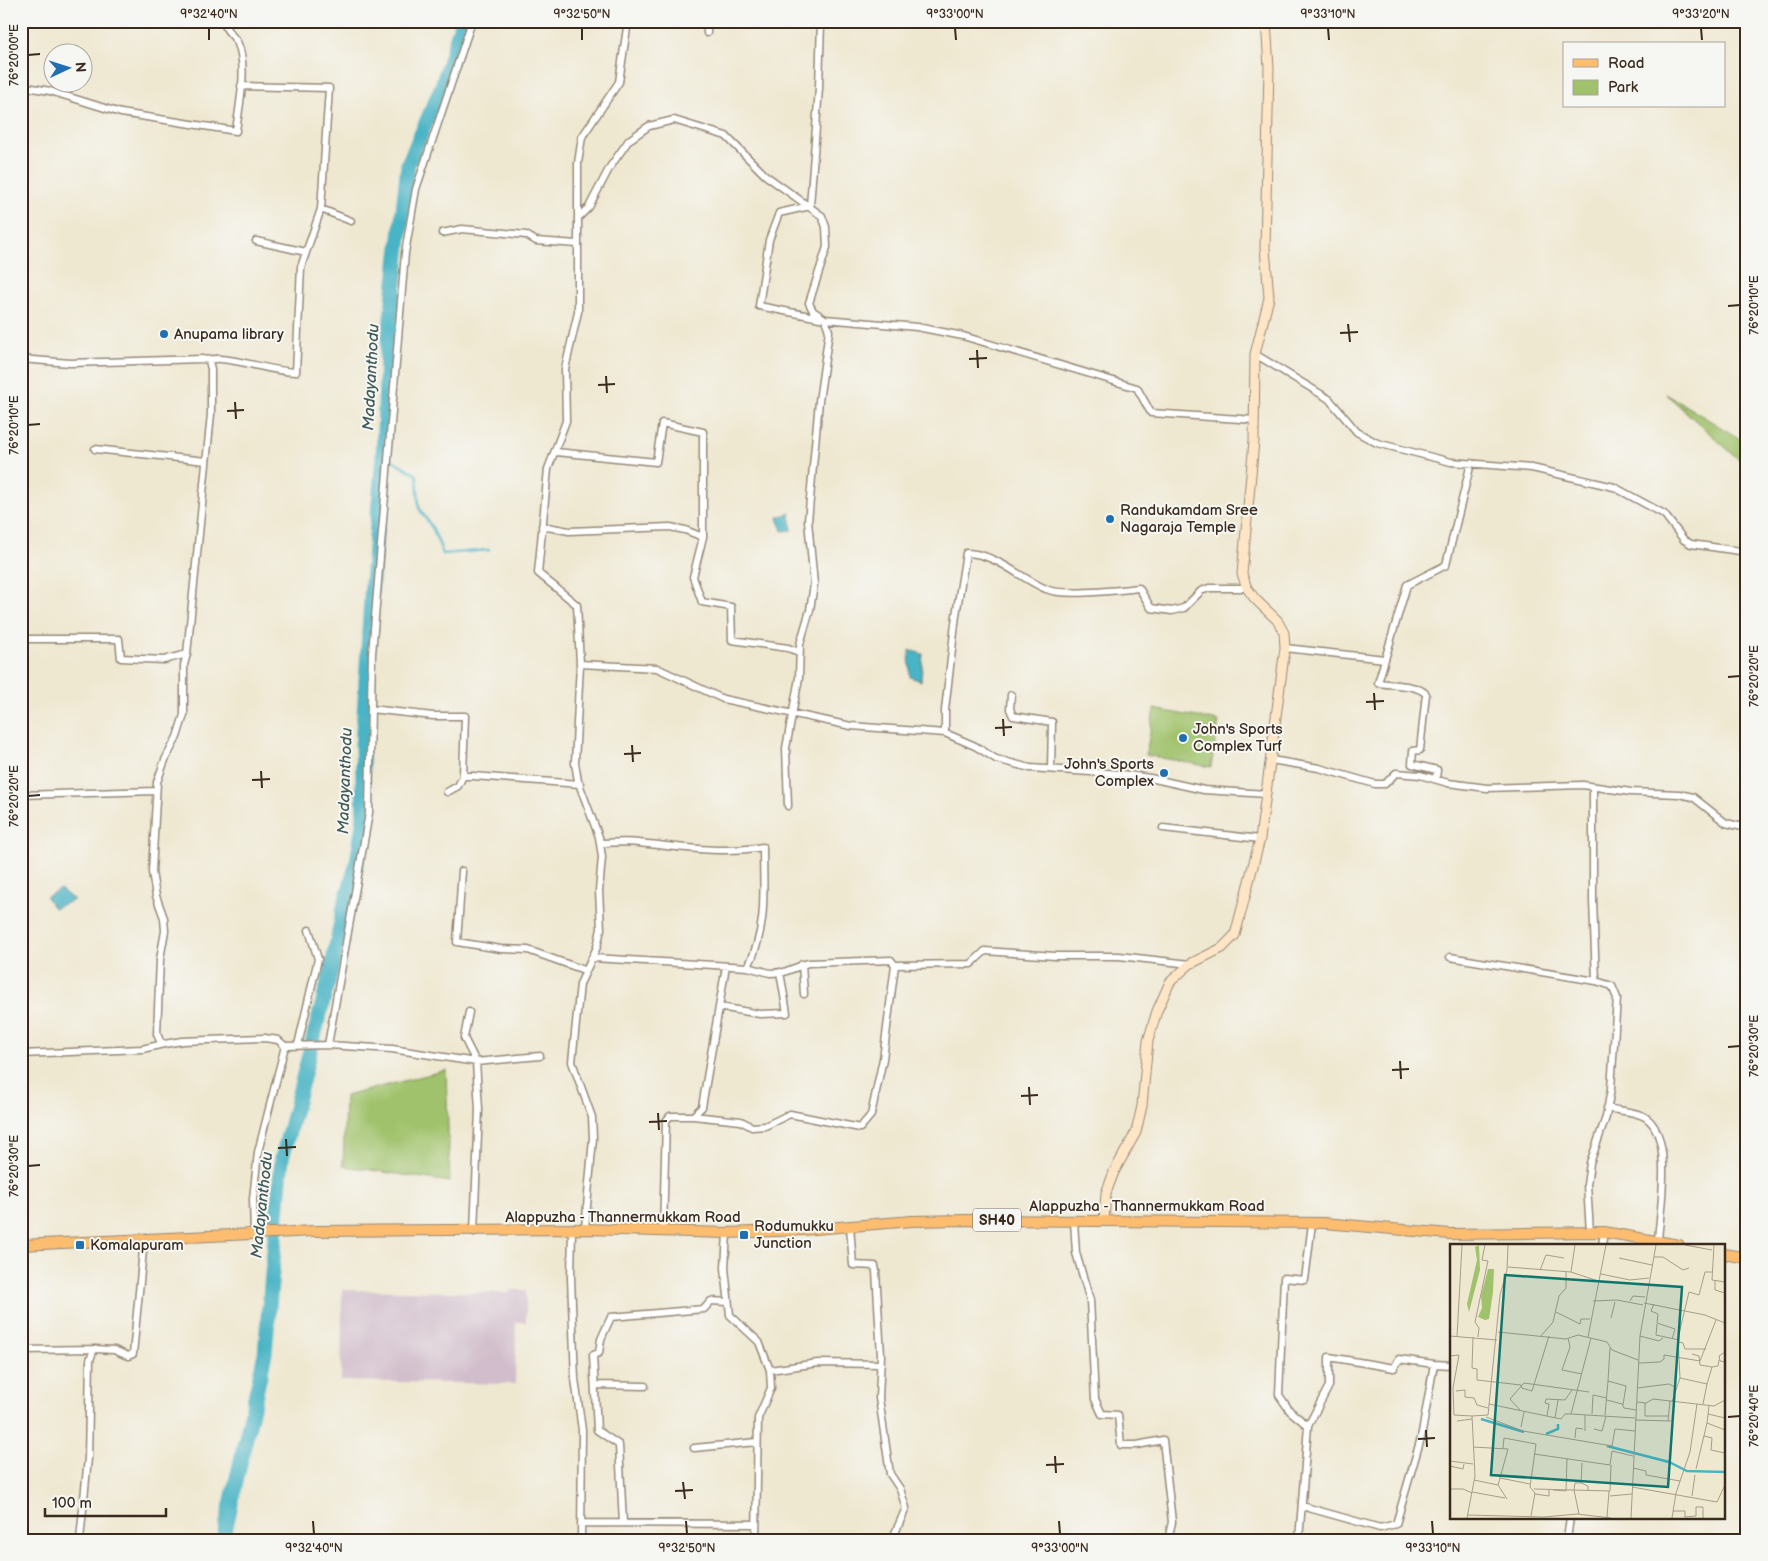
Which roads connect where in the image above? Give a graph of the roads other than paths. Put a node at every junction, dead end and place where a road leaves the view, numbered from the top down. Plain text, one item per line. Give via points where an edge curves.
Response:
1 (224, 21) edge
2 (472, 21) edge
3 (628, 21) edge
4 (707, 21) edge
5 (821, 21) edge
6 (1266, 21) edge
7 (707, 33) dead end
8 (21, 86) edge
9 (241, 86) junction
10 (810, 206) junction
11 (321, 209) junction
12 (578, 218) junction
13 (351, 221) dead end
14 (442, 233) dead end
15 (256, 241) dead end
16 (577, 244) junction
17 (306, 252) junction
18 (825, 319) junction
19 (1255, 354) junction
20 (21, 359) edge
21 (209, 361) junction
22 (1255, 420) junction
23 (95, 449) dead end
24 (556, 452) junction
25 (206, 461) junction
26 (1471, 463) junction
27 (542, 526) junction
28 (703, 538) junction
29 (1747, 552) edge
30 (1247, 588) junction
31 (21, 639) edge
32 (1286, 648) junction
33 (799, 652) junction
34 (187, 654) junction
35 (1385, 659) junction
36 (580, 664) junction
37 (1011, 695) dead end
38 (371, 709) junction
39 (791, 714) junction
40 (945, 733) junction
41 (1271, 760) junction
42 (1051, 769) junction
43 (463, 776) junction
44 (1436, 779) junction
45 (580, 784) junction
46 (1592, 787) junction
47 (156, 791) junction
48 (447, 792) dead end
49 (1267, 794) junction
50 (21, 795) edge
51 (788, 806) dead end
52 (1163, 828) dead end
53 (1747, 828) edge
54 (1260, 839) junction
55 (600, 843) junction
56 (462, 871) dead end
57 (309, 930) dead end
58 (1450, 957) dead end
59 (593, 958) junction
60 (802, 964) junction
61 (1190, 964) junction
62 (895, 965) junction
63 (726, 966) junction
64 (748, 967) junction
65 (584, 970) junction
66 (780, 972) junction
67 (1596, 981) junction
68 (804, 994) dead end
69 (720, 1007) junction
70 (469, 1012) dead end
71 (164, 1044) junction
72 (298, 1045) junction
73 (328, 1045) junction
74 (285, 1046) junction
75 (21, 1054) edge
76 (540, 1056) dead end
77 (476, 1062) junction
78 (1607, 1108) junction
79 (693, 1116) junction
80 (1074, 1221) junction
81 (1104, 1221) junction
82 (1312, 1223) junction
83 (850, 1226) junction
84 (585, 1229) junction
85 (572, 1230) junction
86 (663, 1231) junction
87 (474, 1232) junction
88 (1590, 1232) junction
89 (1604, 1232) junction
90 (727, 1233) junction
91 (257, 1235) junction
92 (144, 1240) junction
93 (1658, 1240) junction
94 (1602, 1244) edge
95 (1675, 1244) edge
96 (21, 1245) edge
97 (1726, 1254) edge
98 (1747, 1258) edge
99 (728, 1302) junction
100 (94, 1349) junction
101 (21, 1350) edge
102 (880, 1364) junction
103 (1434, 1364) junction
104 (1450, 1365) edge
105 (770, 1370) junction
106 (595, 1385) junction
107 (645, 1386) dead end
108 (1308, 1426) junction
109 (757, 1442) junction
110 (694, 1448) dead end
111 (1302, 1506) junction
112 (1570, 1518) edge
113 (581, 1523) junction
114 (624, 1523) junction
115 (756, 1524) junction
116 (80, 1540) edge
117 (581, 1540) edge
118 (756, 1540) edge
119 (892, 1540) edge
120 (1168, 1540) edge
121 (1299, 1540) edge
122 (1567, 1540) edge

1 - 9 street via 225,28 238,44
2 - 38 street via 416,189 405,253 372,654
3 - 12 street via 619,82 582,137 578,163
4 - 7 street
5 - 10 street
6 - 19 street via 1269,68 1265,240 1269,298
8 - 9 street via 50,91 121,113 236,131
9 - 11 street via 329,88
10 - 12 street via 766,175 726,136 674,120 648,126 629,140 589,207
10 - 18 street via 822,216 826,227 827,247 810,303 812,311
10 - 18 street via 779,213 769,240 759,306
11 - 13 street
11 - 17 street
12 - 16 street
14 - 16 street via 462,229 526,235 536,242
15 - 17 street
16 - 24 street via 578,312 565,369 566,421
17 - 21 street via 301,267 296,372 220,359
18 - 22 street via 918,327 963,336 1137,388 1151,412
18 - 33 street via 829,331 808,521 814,584
19 - 22 street
19 - 26 street via 1329,399 1357,432 1377,444 1451,462
20 - 21 street
21 - 25 street via 211,414
22 - 30 street via 1242,560
23 - 25 street
24 - 27 street via 548,469
24 - 28 street via 656,462 662,423 703,432
25 - 34 street
26 - 29 street via 1532,468 1614,487 1664,514 1684,540 1691,544
26 - 35 street via 1446,565 1407,585
27 - 28 street via 569,531 670,527
27 - 36 street via 538,573 577,605
28 - 33 street via 693,577 702,602 731,607 732,640
30 - 32 street via 1277,620 1284,633
30 - 40 street via 1208,588 1184,608 1172,611 1152,608 1139,588 1076,592 1048,590 996,562 976,553 966,553 956,615
31 - 34 street via 119,640 121,658 164,660
32 - 35 street
32 - 41 street
33 - 39 street via 799,678
34 - 47 street via 184,664 184,715
35 - 44 street via 1378,684 1411,688 1426,694 1420,750 1413,751 1412,764 1437,770
36 - 39 street via 657,668 723,699
36 - 45 street via 575,763
37 - 42 street via 1013,716 1052,722
38 - 43 street via 465,716
38 - 73 street via 369,813
39 - 40 street via 851,726
39 - 51 street via 786,748
40 - 42 street via 996,758 1030,768
41 - 44 street via 1319,768 1375,784 1386,784 1396,773
41 - 49 street
42 - 49 street via 1122,774 1204,790
43 - 45 street
43 - 48 street via 458,786
44 - 46 street via 1487,788
45 - 55 street
46 - 53 street via 1693,797 1726,823
46 - 67 street
47 - 50 street
47 - 71 street via 152,872 164,918 158,984 158,1034
49 - 54 street
52 - 54 street
54 - 61 street via 1235,935 1222,948
55 - 59 street via 601,929
55 - 64 street via 637,842 738,851 763,846 764,917 758,947
56 - 65 street via 457,942 528,950
57 - 72 street via 318,959
58 - 67 street
59 - 63 street
59 - 65 street
60 - 62 street via 891,960
60 - 66 street
60 - 68 street
61 - 62 street via 1119,956 985,951 971,964
61 - 81 street via 1170,982 1157,1011 1148,1040 1142,1106 1136,1132 1106,1193
62 - 79 street via 883,1059 871,1115 860,1128 790,1114 766,1126 752,1127 741,1121
63 - 64 street
63 - 69 street
64 - 66 street
65 - 84 street via 572,1062 592,1117
66 - 69 street via 787,1013 760,1014
67 - 78 street via 1612,986 1618,998
69 - 79 street via 702,1107
70 - 77 street via 464,1038
71 - 74 street via 265,1038 278,1040
71 - 75 street via 152,1049
72 - 73 street
72 - 74 street
73 - 77 street via 392,1049
74 - 91 street via 258,1152 253,1199
76 - 77 street
77 - 87 street via 479,1109
78 - 88 street via 1590,1163 1587,1185
78 - 93 street via 1643,1116 1651,1122 1660,1138 1663,1158
79 - 86 street via 670,1116 666,1121
80 - 81 main road, Alappuzha - Thannermukkam Road / SH40
80 - 83 main road, Alappuzha - Thannermukkam Road / SH40 via 912,1221
80 - 120 street via 1076,1253 1090,1300 1095,1399 1102,1414 1118,1415 1121,1445 1163,1440 1172,1522
81 - 82 main road, Alappuzha - Thannermukkam Road / SH40
82 - 88 main road, Alappuzha - Thannermukkam Road / SH40 via 1450,1234
82 - 108 street via 1305,1280 1284,1278 1279,1395 1290,1411
83 - 90 main road, Alappuzha - Thannermukkam Road / SH40
83 - 102 street via 853,1265 875,1266
84 - 85 main road, Alappuzha - Thannermukkam Road / SH40
84 - 86 main road, Alappuzha - Thannermukkam Road / SH40
85 - 87 main road, Alappuzha - Thannermukkam Road / SH40
85 - 113 street via 575,1379 582,1430
86 - 90 main road, Alappuzha - Thannermukkam Road / SH40
87 - 91 main road, Alappuzha - Thannermukkam Road / SH40 via 314,1231
88 - 89 main road, Alappuzha - Thannermukkam Road / SH40
89 - 93 main road, Alappuzha - Thannermukkam Road / SH40
89 - 94 street
90 - 99 street via 725,1268
91 - 92 main road, SH40
92 - 96 main road, SH40
92 - 100 street via 133,1354 128,1356 114,1350
93 - 95 main road, Alappuzha - Thannermukkam Road / SH40
97 - 98 main road
99 - 105 street via 730,1314 759,1342
99 - 106 street via 711,1301 704,1309 611,1316 599,1353 593,1355
100 - 101 street
100 - 116 street via 90,1360 88,1458
102 - 105 street via 818,1363
102 - 119 street via 879,1398 890,1474 900,1489 906,1508
103 - 104 street
103 - 108 street via 1399,1359 1394,1368 1329,1357 1329,1386
103 - 111 street via 1421,1438 1396,1524 1380,1528
105 - 109 street via 771,1388 758,1418
106 - 107 street
106 - 114 street via 597,1430 619,1445
108 - 111 street
109 - 110 street
109 - 115 street
111 - 121 street
112 - 122 street
113 - 114 street
113 - 117 street
114 - 115 street
115 - 118 street

